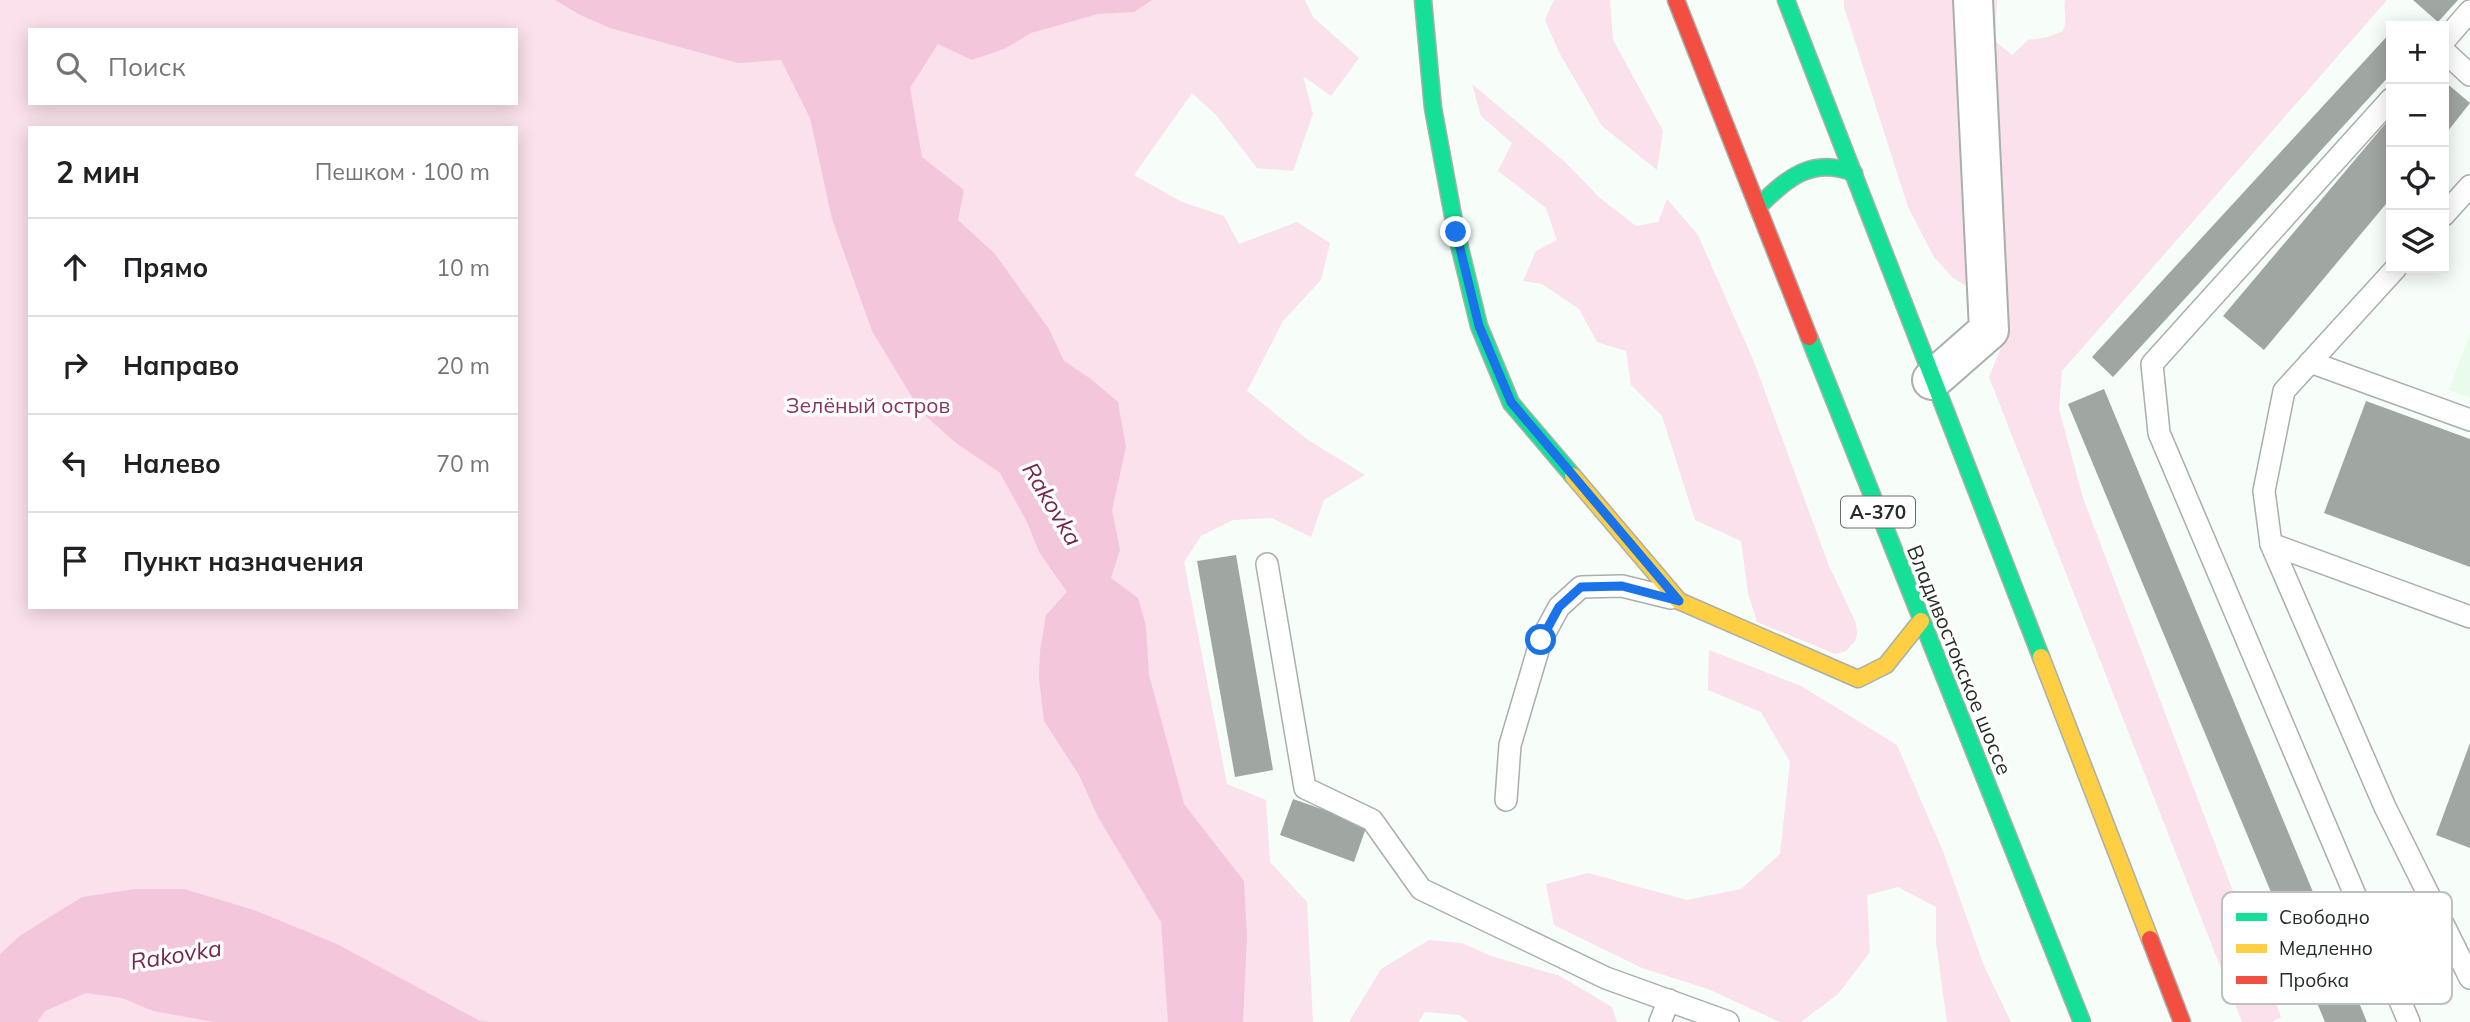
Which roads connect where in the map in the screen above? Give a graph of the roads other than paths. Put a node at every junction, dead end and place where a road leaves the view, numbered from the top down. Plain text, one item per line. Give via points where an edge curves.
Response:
1 (1423, 0) edge
2 (1676, 0) edge
3 (1786, 0) edge
4 (1973, 0) edge
5 (2470, 11) edge
6 (2449, 35) edge
7 (2449, 56) edge
8 (2470, 75) edge
9 (2386, 105) edge
10 (1854, 173) junction
11 (2470, 186) edge
12 (1758, 207) junction
13 (2456, 209) edge
14 (2391, 273) edge
15 (2310, 362) junction
16 (1932, 380) junction
17 (2470, 420) edge
18 (2272, 544) junction
19 (1266, 564) dead end
20 (1679, 601) junction
21 (2470, 617) edge
22 (1920, 621) junction
23 (1506, 800) dead end
24 (2354, 892) edge
25 (2427, 892) edge
26 (2452, 942) edge
27 (2470, 978) edge
28 (1669, 1000) junction
29 (2401, 1004) edge
30 (1660, 1022) edge
31 (1728, 1022) edge
32 (2082, 1022) edge
33 (2182, 1022) edge
34 (2409, 1022) edge

1 - 20 main road via 1433,108 1456,232 1479,326 1511,402
2 - 12 main road, Владивостокское шоссе / А-370
3 - 10 main road
4 - 16 street via 1989,330
5 - 6 lane
7 - 8 lane
9 - 24 lane via 2152,364 2159,433
10 - 12 main road via 1833,166 1813,169 1780,185
10 - 16 main road
11 - 13 lane
12 - 22 main road, Владивостокское шоссе / А-370
14 - 15 lane
15 - 17 lane
15 - 18 lane via 2284,391 2264,491
16 - 33 main road
18 - 21 lane
18 - 25 lane via 2385,807
19 - 28 lane via 1305,788 1372,820 1420,889 1606,978
20 - 22 main road via 1858,679 1886,665
20 - 23 lane via 1622,586 1581,587 1559,607 1541,640 1516,721
22 - 32 main road, Владивостокское шоссе / А-370
26 - 27 lane
28 - 30 lane
28 - 31 lane
29 - 34 lane

